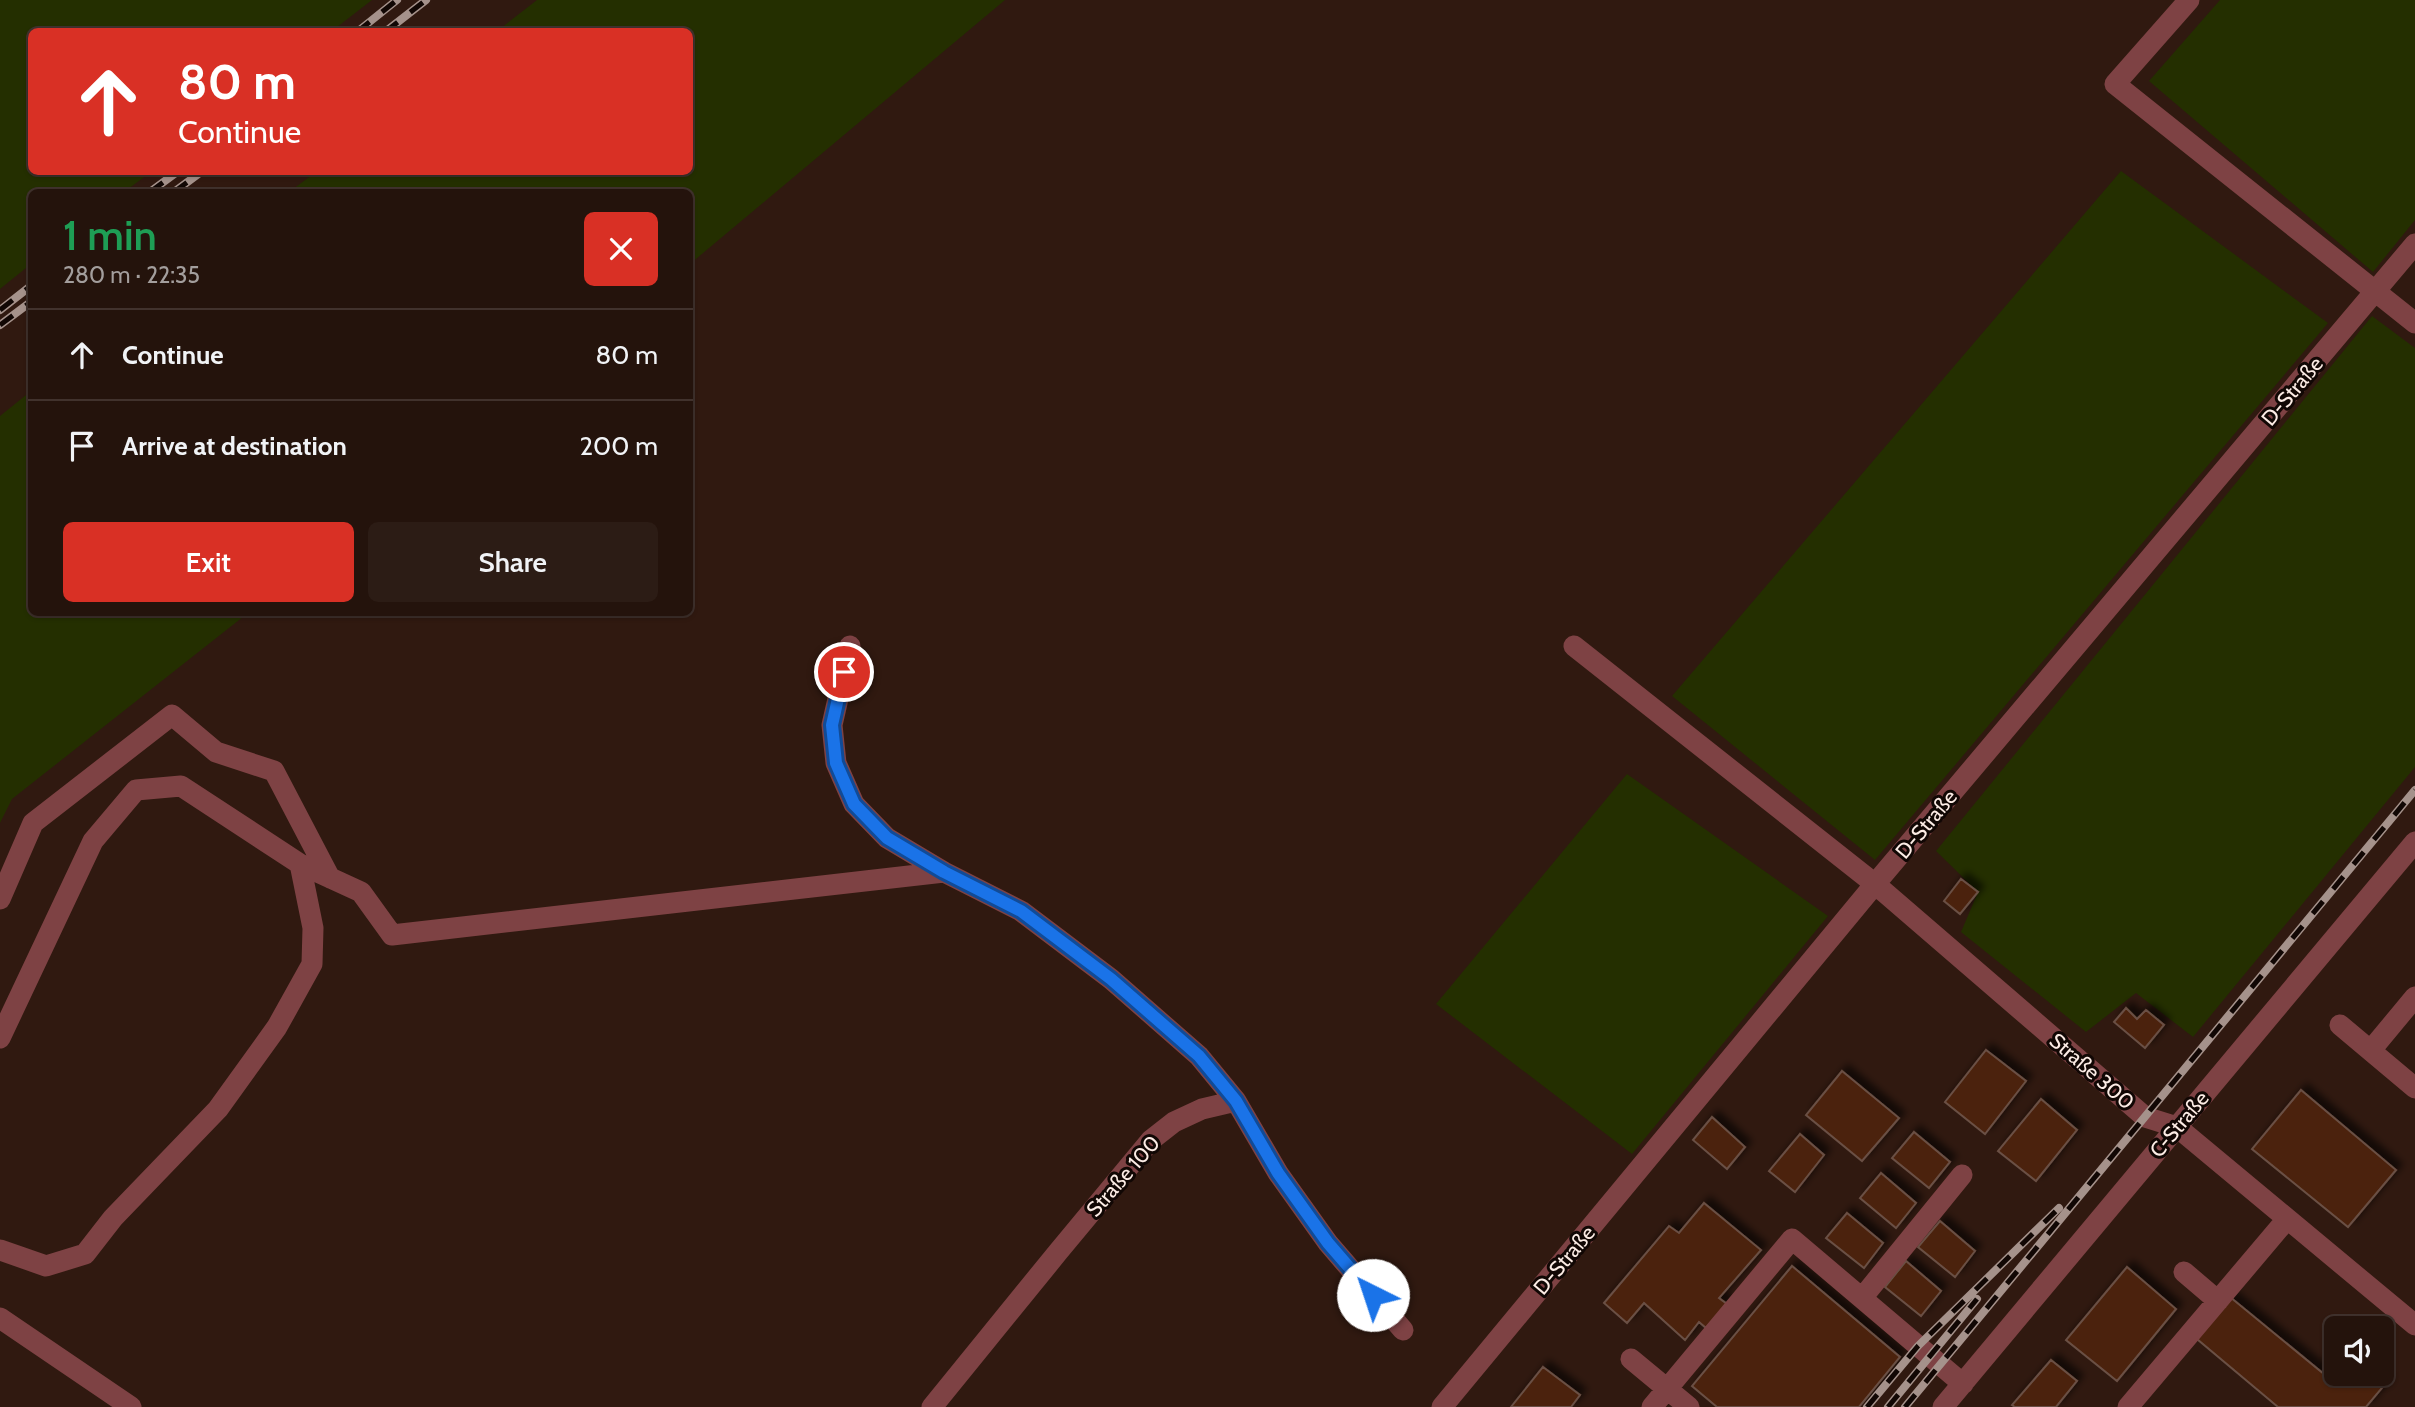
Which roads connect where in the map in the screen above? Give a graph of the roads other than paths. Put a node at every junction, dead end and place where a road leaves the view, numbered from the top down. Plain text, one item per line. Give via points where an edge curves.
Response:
1 (2189, 0) edge
2 (2415, 244) edge
3 (2375, 293) junction
4 (2415, 323) edge
5 (850, 646) dead end
6 (1574, 646) dead end
7 (2415, 842) edge
8 (300, 864) junction
9 (944, 872) junction
10 (330, 878) junction
11 (1875, 884) junction
12 (0, 899) edge
13 (2415, 997) edge
14 (2340, 1025) dead end
15 (0, 1038) edge
16 (2371, 1050) junction
17 (2415, 1088) edge
18 (1236, 1101) junction
19 (2177, 1127) junction
20 (1962, 1175) dead end
21 (2287, 1219) junction
22 (0, 1250) edge
23 (2183, 1272) dead end
24 (1862, 1298) junction
25 (2218, 1301) junction
26 (0, 1318) edge
27 (2415, 1325) edge
28 (1403, 1329) dead end
29 (1632, 1359) dead end
30 (1963, 1384) junction
31 (1668, 1388) junction
32 (131, 1407) edge
33 (932, 1407) edge
34 (1442, 1407) edge
35 (1652, 1407) edge
36 (1689, 1407) edge
37 (1943, 1407) edge
38 (2128, 1407) edge

1 - 3 lane via 2115,84
2 - 3 lane, D-Straße
3 - 4 lane
3 - 11 lane, D-Straße
5 - 9 lane via 832,725 836,763 854,804 887,838
6 - 11 lane, Straße 300
7 - 19 lane, C-Straße
8 - 10 lane
8 - 15 lane via 181,786 136,789 93,841
8 - 22 lane via 313,928 312,964 277,1027 218,1109 113,1218 85,1254 46,1266
9 - 10 lane via 393,935 361,892
9 - 18 lane via 1021,911 1111,979 1199,1056
10 - 12 lane via 274,771 216,752 172,715 33,822
11 - 19 lane, Straße 300 via 2145,1117
11 - 34 lane, D-Straße
13 - 16 lane
14 - 16 lane
16 - 17 lane
18 - 28 lane via 1278,1173 1328,1243
18 - 33 lane, Straße 100 via 1202,1109 1151,1140
19 - 21 lane, Straße 300
19 - 30 lane, C-Straße
20 - 24 lane
21 - 25 lane
21 - 27 lane, Straße 300
23 - 25 lane
24 - 30 lane
24 - 31 lane via 1791,1239
25 - 38 lane
26 - 32 lane
29 - 31 lane
30 - 37 lane, C-Straße
31 - 35 lane
31 - 36 lane

